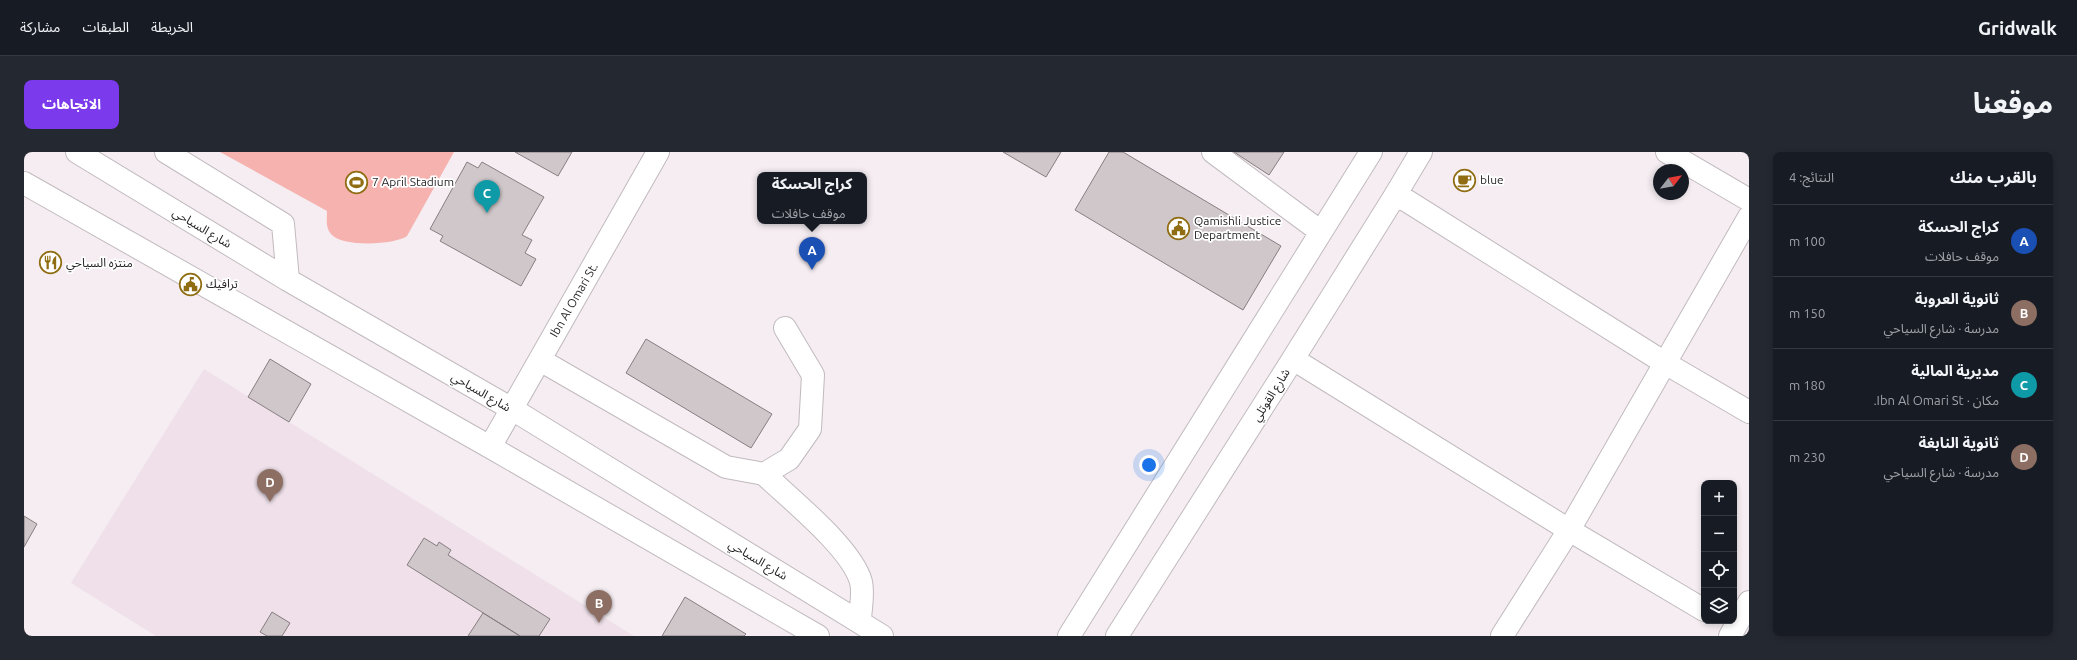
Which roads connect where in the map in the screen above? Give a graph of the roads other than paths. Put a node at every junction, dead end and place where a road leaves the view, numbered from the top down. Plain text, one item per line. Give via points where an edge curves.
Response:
1 (77, 152) edge
2 (166, 152) edge
3 (658, 152) edge
4 (1213, 152) edge
5 (1371, 152) edge
6 (1421, 152) edge
7 (1667, 152) edge
8 (24, 183) edge
9 (1396, 194) junction
10 (1749, 200) edge
11 (1749, 217) edge
12 (1321, 232) junction
13 (288, 280) junction
14 (785, 328) dead end
15 (1293, 359) junction
16 (540, 360) junction
17 (1665, 363) junction
18 (512, 409) junction
19 (1749, 412) edge
20 (490, 447) junction
21 (764, 474) junction
22 (1569, 530) junction
23 (1749, 602) edge
24 (1701, 608) edge
25 (860, 622) junction
26 (1733, 630) edge
27 (818, 636) edge
28 (882, 636) edge
29 (1069, 636) edge
30 (1117, 636) edge
31 (1502, 636) edge

1 - 13 street, شارع السياحي
2 - 13 street via 283,224
3 - 16 street, Ibn Al Omari St.
4 - 12 street
5 - 12 street
6 - 9 street, شارع القوتلي
7 - 10 street
8 - 20 street
9 - 15 street, شارع القوتلي
9 - 17 street
11 - 17 street
12 - 29 street
13 - 18 street, شارع السياحي
14 - 21 street via 813,375 810,429 789,459
15 - 22 street
15 - 30 street, شارع القوتلي
16 - 18 street, Ibn Al Omari St.
16 - 21 street via 726,467
17 - 19 street
17 - 22 street
18 - 20 street, Ibn Al Omari St.
18 - 25 street, شارع السياحي
20 - 27 street
21 - 25 street via 826,531 855,567 862,584
22 - 24 street
22 - 31 street
23 - 26 street
25 - 28 street, شارع السياحي

